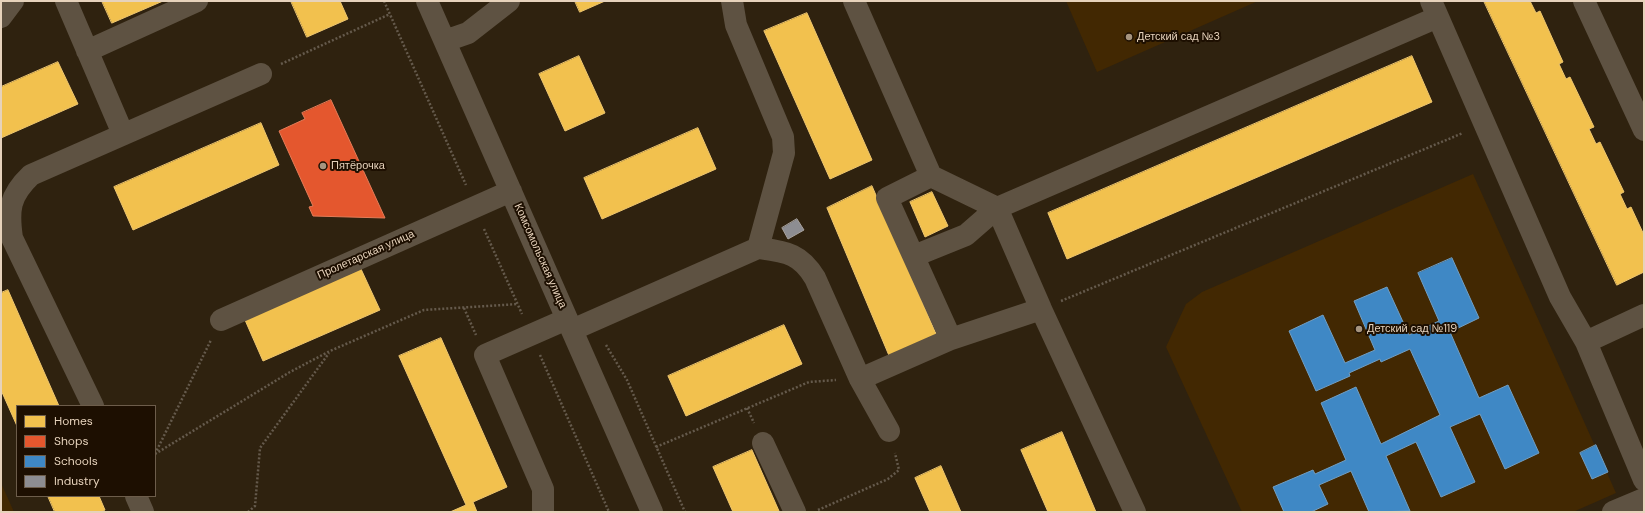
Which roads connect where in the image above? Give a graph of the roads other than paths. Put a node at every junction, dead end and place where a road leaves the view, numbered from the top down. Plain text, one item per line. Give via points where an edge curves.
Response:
1 (13, 1) edge
2 (66, 1) edge
3 (198, 1) edge
4 (427, 1) edge
5 (509, 1) edge
6 (732, 1) edge
7 (854, 1) edge
8 (1584, 1) edge
9 (1435, 9) edge
10 (1, 17) edge
11 (445, 41) junction
12 (87, 51) junction
13 (261, 74) road end
14 (1644, 130) edge
15 (123, 134) junction
16 (931, 176) junction
17 (511, 191) junction
18 (997, 208) junction
19 (7, 241) edge
20 (758, 248) junction
21 (914, 256) junction
22 (1041, 310) junction
23 (1644, 315) edge
24 (221, 320) road end
25 (569, 325) junction
26 (951, 339) junction
27 (1586, 342) junction
28 (860, 379) junction
29 (92, 405) edge
30 (889, 431) road end
31 (763, 443) dead end
32 (1644, 480) edge
33 (136, 497) edge
34 (1644, 499) edge
35 (143, 512) edge
36 (543, 512) edge
37 (652, 512) edge
38 (795, 512) edge
39 (1135, 512) edge
40 (1612, 512) edge

1 - 10 street
2 - 12 street
3 - 12 street
4 - 11 street, Комсомольская улица
5 - 11 street via 468,33
6 - 20 street via 736,25 782,137 784,153
7 - 16 street
8 - 14 street
9 - 18 street
9 - 27 street via 1560,297
11 - 17 street, Комсомольская улица
12 - 15 street
13 - 15 street
15 - 19 street via 31,175 21,184 14,196
16 - 18 street
16 - 21 street via 887,198
17 - 24 street, Пролетарская улица
17 - 25 street, Комсомольская улица
18 - 21 street via 966,235
18 - 22 street
19 - 29 street
20 - 25 street via 592,322
20 - 28 street via 787,252 808,265
21 - 26 street
22 - 26 street
22 - 39 street
23 - 27 street
25 - 36 street via 531,335 485,356 543,489
25 - 37 street, Комсомольская улица
26 - 28 street
27 - 32 street
28 - 30 street
31 - 38 street
33 - 35 street
34 - 40 street

